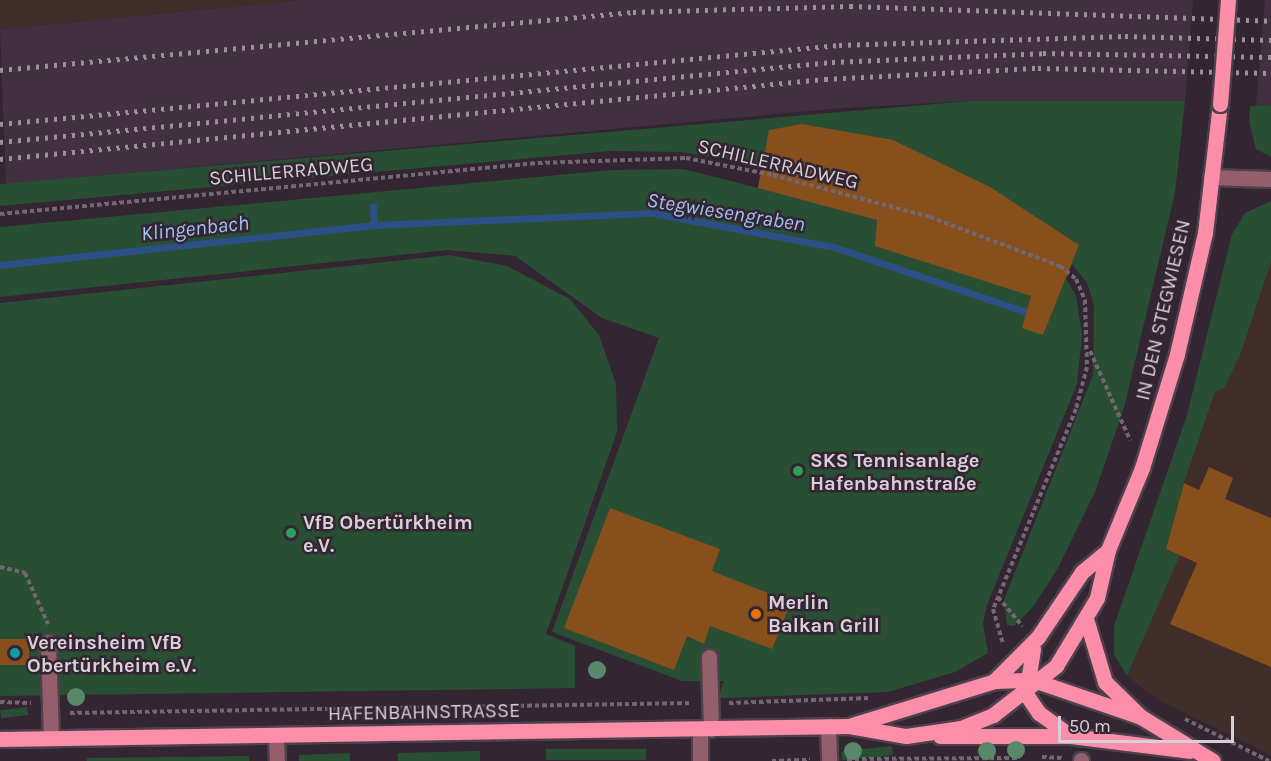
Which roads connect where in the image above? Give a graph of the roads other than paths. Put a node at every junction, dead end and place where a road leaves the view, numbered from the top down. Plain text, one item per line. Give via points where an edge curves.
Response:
1 (1228, 0) edge
2 (1211, 177) junction
3 (1271, 179) edge
4 (1108, 550) junction
5 (1087, 622) junction
6 (1038, 638) junction
7 (48, 642) road end
8 (709, 657) dead end
9 (995, 681) junction
10 (1042, 681) junction
11 (1025, 687) junction
12 (1141, 717) junction
13 (828, 726) junction
14 (849, 726) junction
15 (705, 729) junction
16 (925, 734) junction
17 (276, 735) junction
18 (1071, 736) junction
19 (51, 738) junction
20 (0, 739) edge
21 (1189, 751) junction
22 (829, 760) edge
23 (277, 761) edge
24 (699, 761) edge
25 (1213, 761) edge

1 - 2 main road, IN DEN STEGWIESEN, bridge
2 - 3 lane
2 - 4 main road, IN DEN STEGWIESEN via 1177,354 1142,468
4 - 5 main road, IN DEN STEGWIESEN
4 - 6 main road, IN DEN STEGWIESEN via 1079,577
5 - 10 main road, IN DEN STEGWIESEN
5 - 12 main road, HAFENBAHNSTRASSE via 1105,682
6 - 9 main road, IN DEN STEGWIESEN
6 - 11 main road, IN DEN STEGWIESEN
7 - 19 lane
8 - 15 lane via 710,703
9 - 11 main road, HAFENBAHNSTRASSE
9 - 14 main road, HAFENBAHNSTRASSE
10 - 11 main road, HAFENBAHNSTRASSE
10 - 12 main road, HAFENBAHNSTRASSE
11 - 16 main road, HAFENBAHNSTRASSE via 978,722
11 - 18 main road, HAFENBAHNSTRASSE via 1039,713
12 - 21 main road, HAFENBAHNSTRASSE
13 - 14 main road, HAFENBAHNSTRASSE
13 - 15 main road, HAFENBAHNSTRASSE
13 - 22 lane
14 - 16 main road, HAFENBAHNSTRASSE
15 - 17 main road, HAFENBAHNSTRASSE
15 - 24 lane
16 - 18 main road, HAFENBAHNSTRASSE
17 - 19 main road, HAFENBAHNSTRASSE
17 - 23 lane
18 - 21 main road, HAFENBAHNSTRASSE
19 - 20 main road, HAFENBAHNSTRASSE
21 - 25 main road, HAFENBAHNSTRASSE

